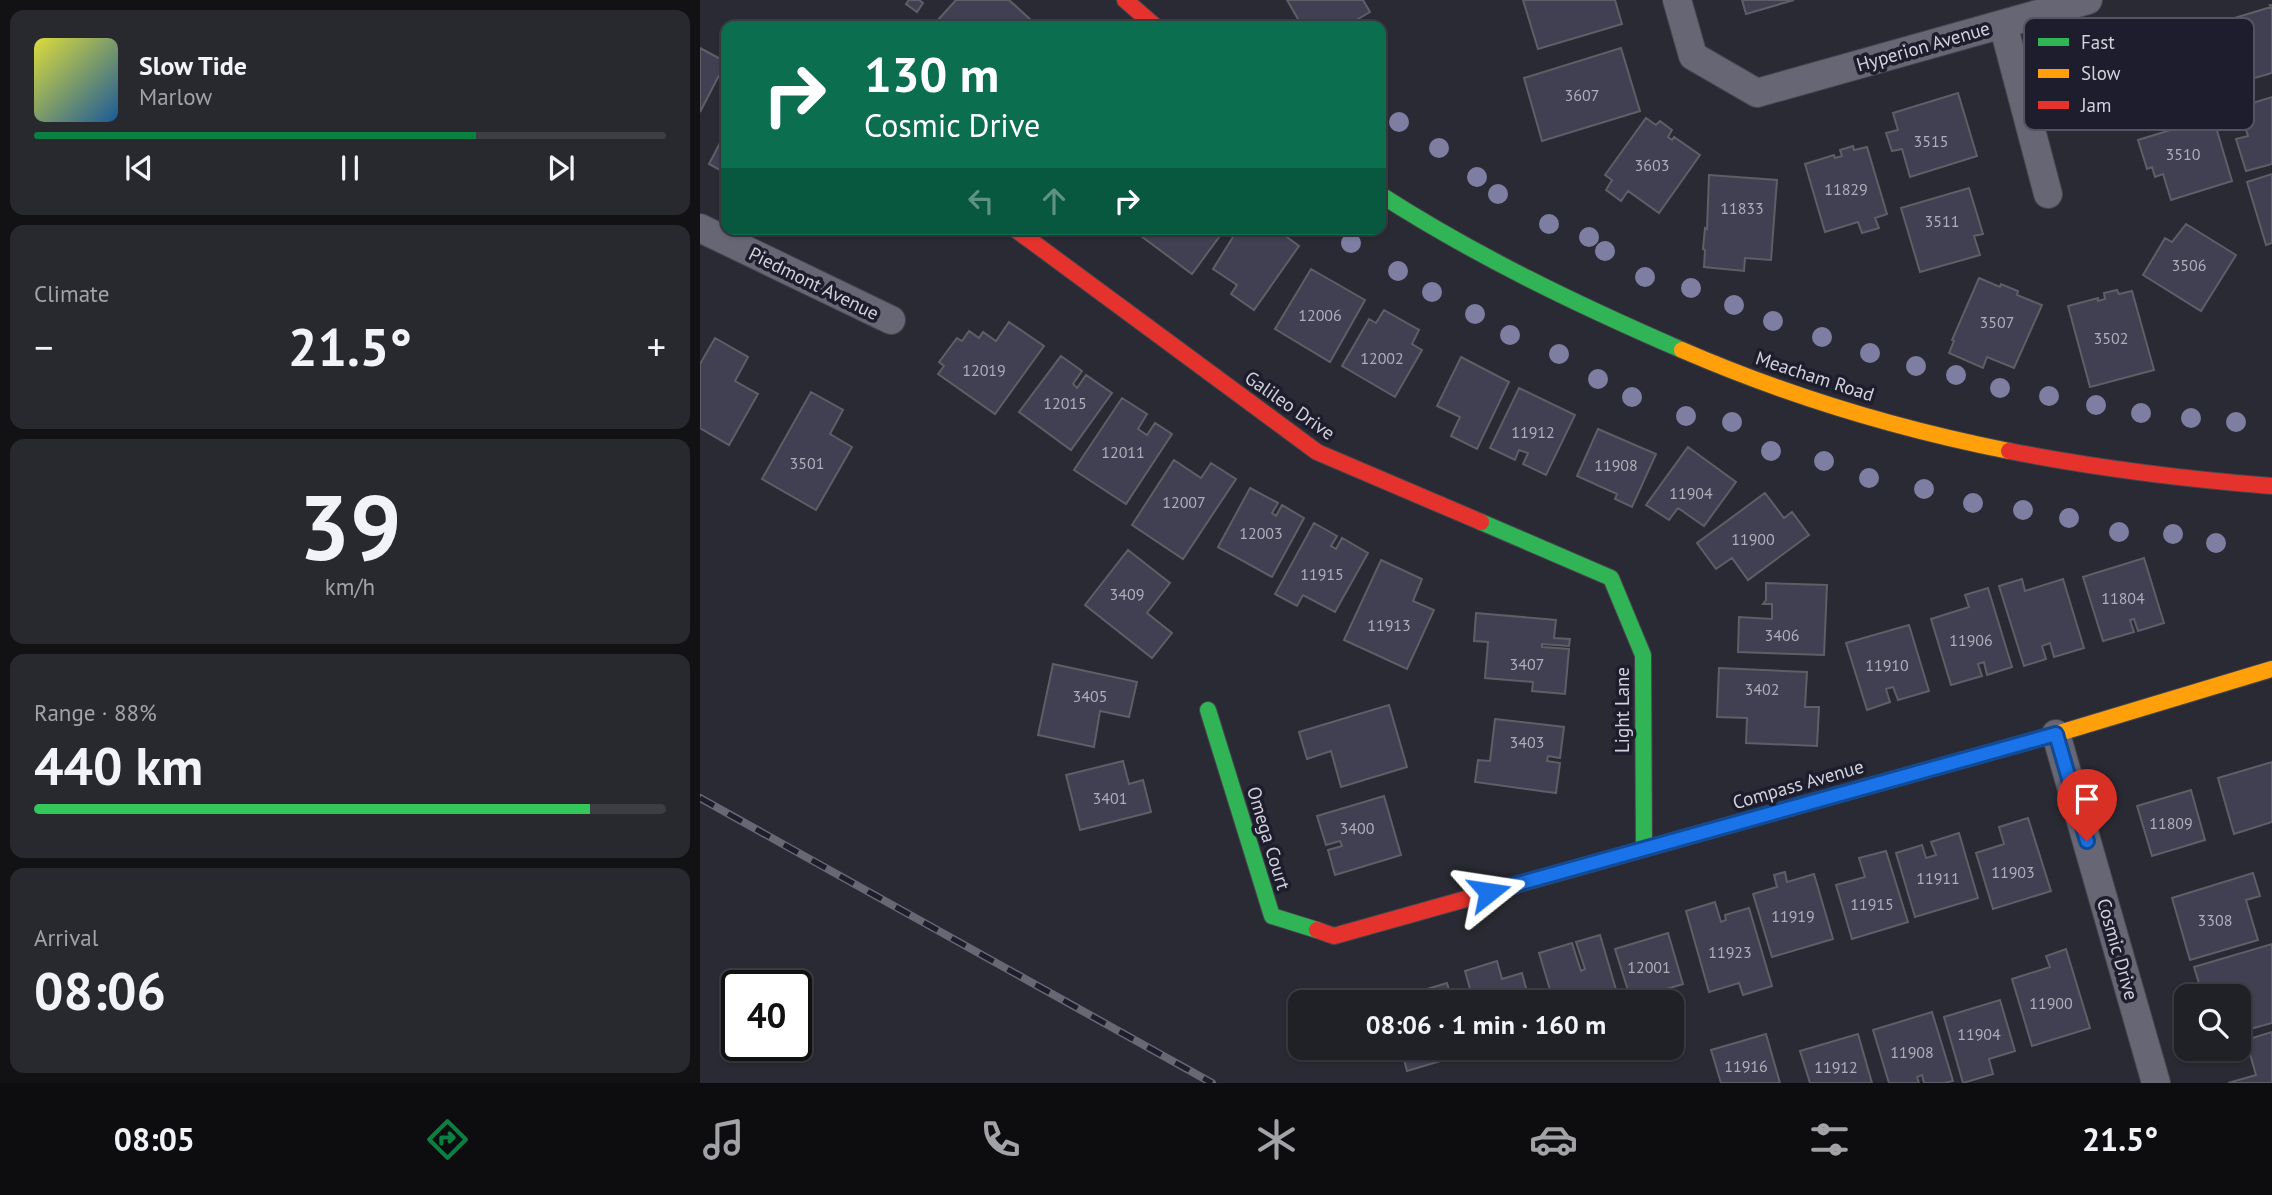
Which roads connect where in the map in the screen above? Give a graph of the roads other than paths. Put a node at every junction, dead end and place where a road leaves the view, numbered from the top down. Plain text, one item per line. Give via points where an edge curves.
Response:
1 (1677, 0) edge
2 (2088, 0) edge
3 (2024, 18) edge
4 (2024, 18) edge
5 (2003, 24) junction
6 (2024, 103) edge
7 (2031, 130) edge
8 (2048, 194) dead end
9 (1386, 198) edge
10 (700, 228) edge
11 (1023, 235) edge
12 (891, 320) dead end
13 (2272, 486) edge
14 (1611, 578) joint
15 (2272, 669) edge
16 (1208, 710) dead end
17 (2056, 734) junction
18 (1644, 849) junction
19 (1334, 936) joint
20 (2156, 1083) edge

1 - 5 street, Hyperion Avenue via 1693,56 1758,93
2 - 3 street, Hyperion Avenue
4 - 5 street, Hyperion Avenue
5 - 6 street
7 - 8 street
9 - 13 street, Meacham Road via 1474,251 1653,339 1846,409 2000,449 2098,468
10 - 12 street, Piedmont Avenue
11 - 14 street, Galileo Drive via 1317,452
14 - 18 street, Light Lane via 1643,655
15 - 17 street, Compass Avenue
16 - 19 street, Omega Court via 1272,916
17 - 18 street, Compass Avenue
17 - 20 street, Cosmic Drive
18 - 19 street, Compass Avenue

